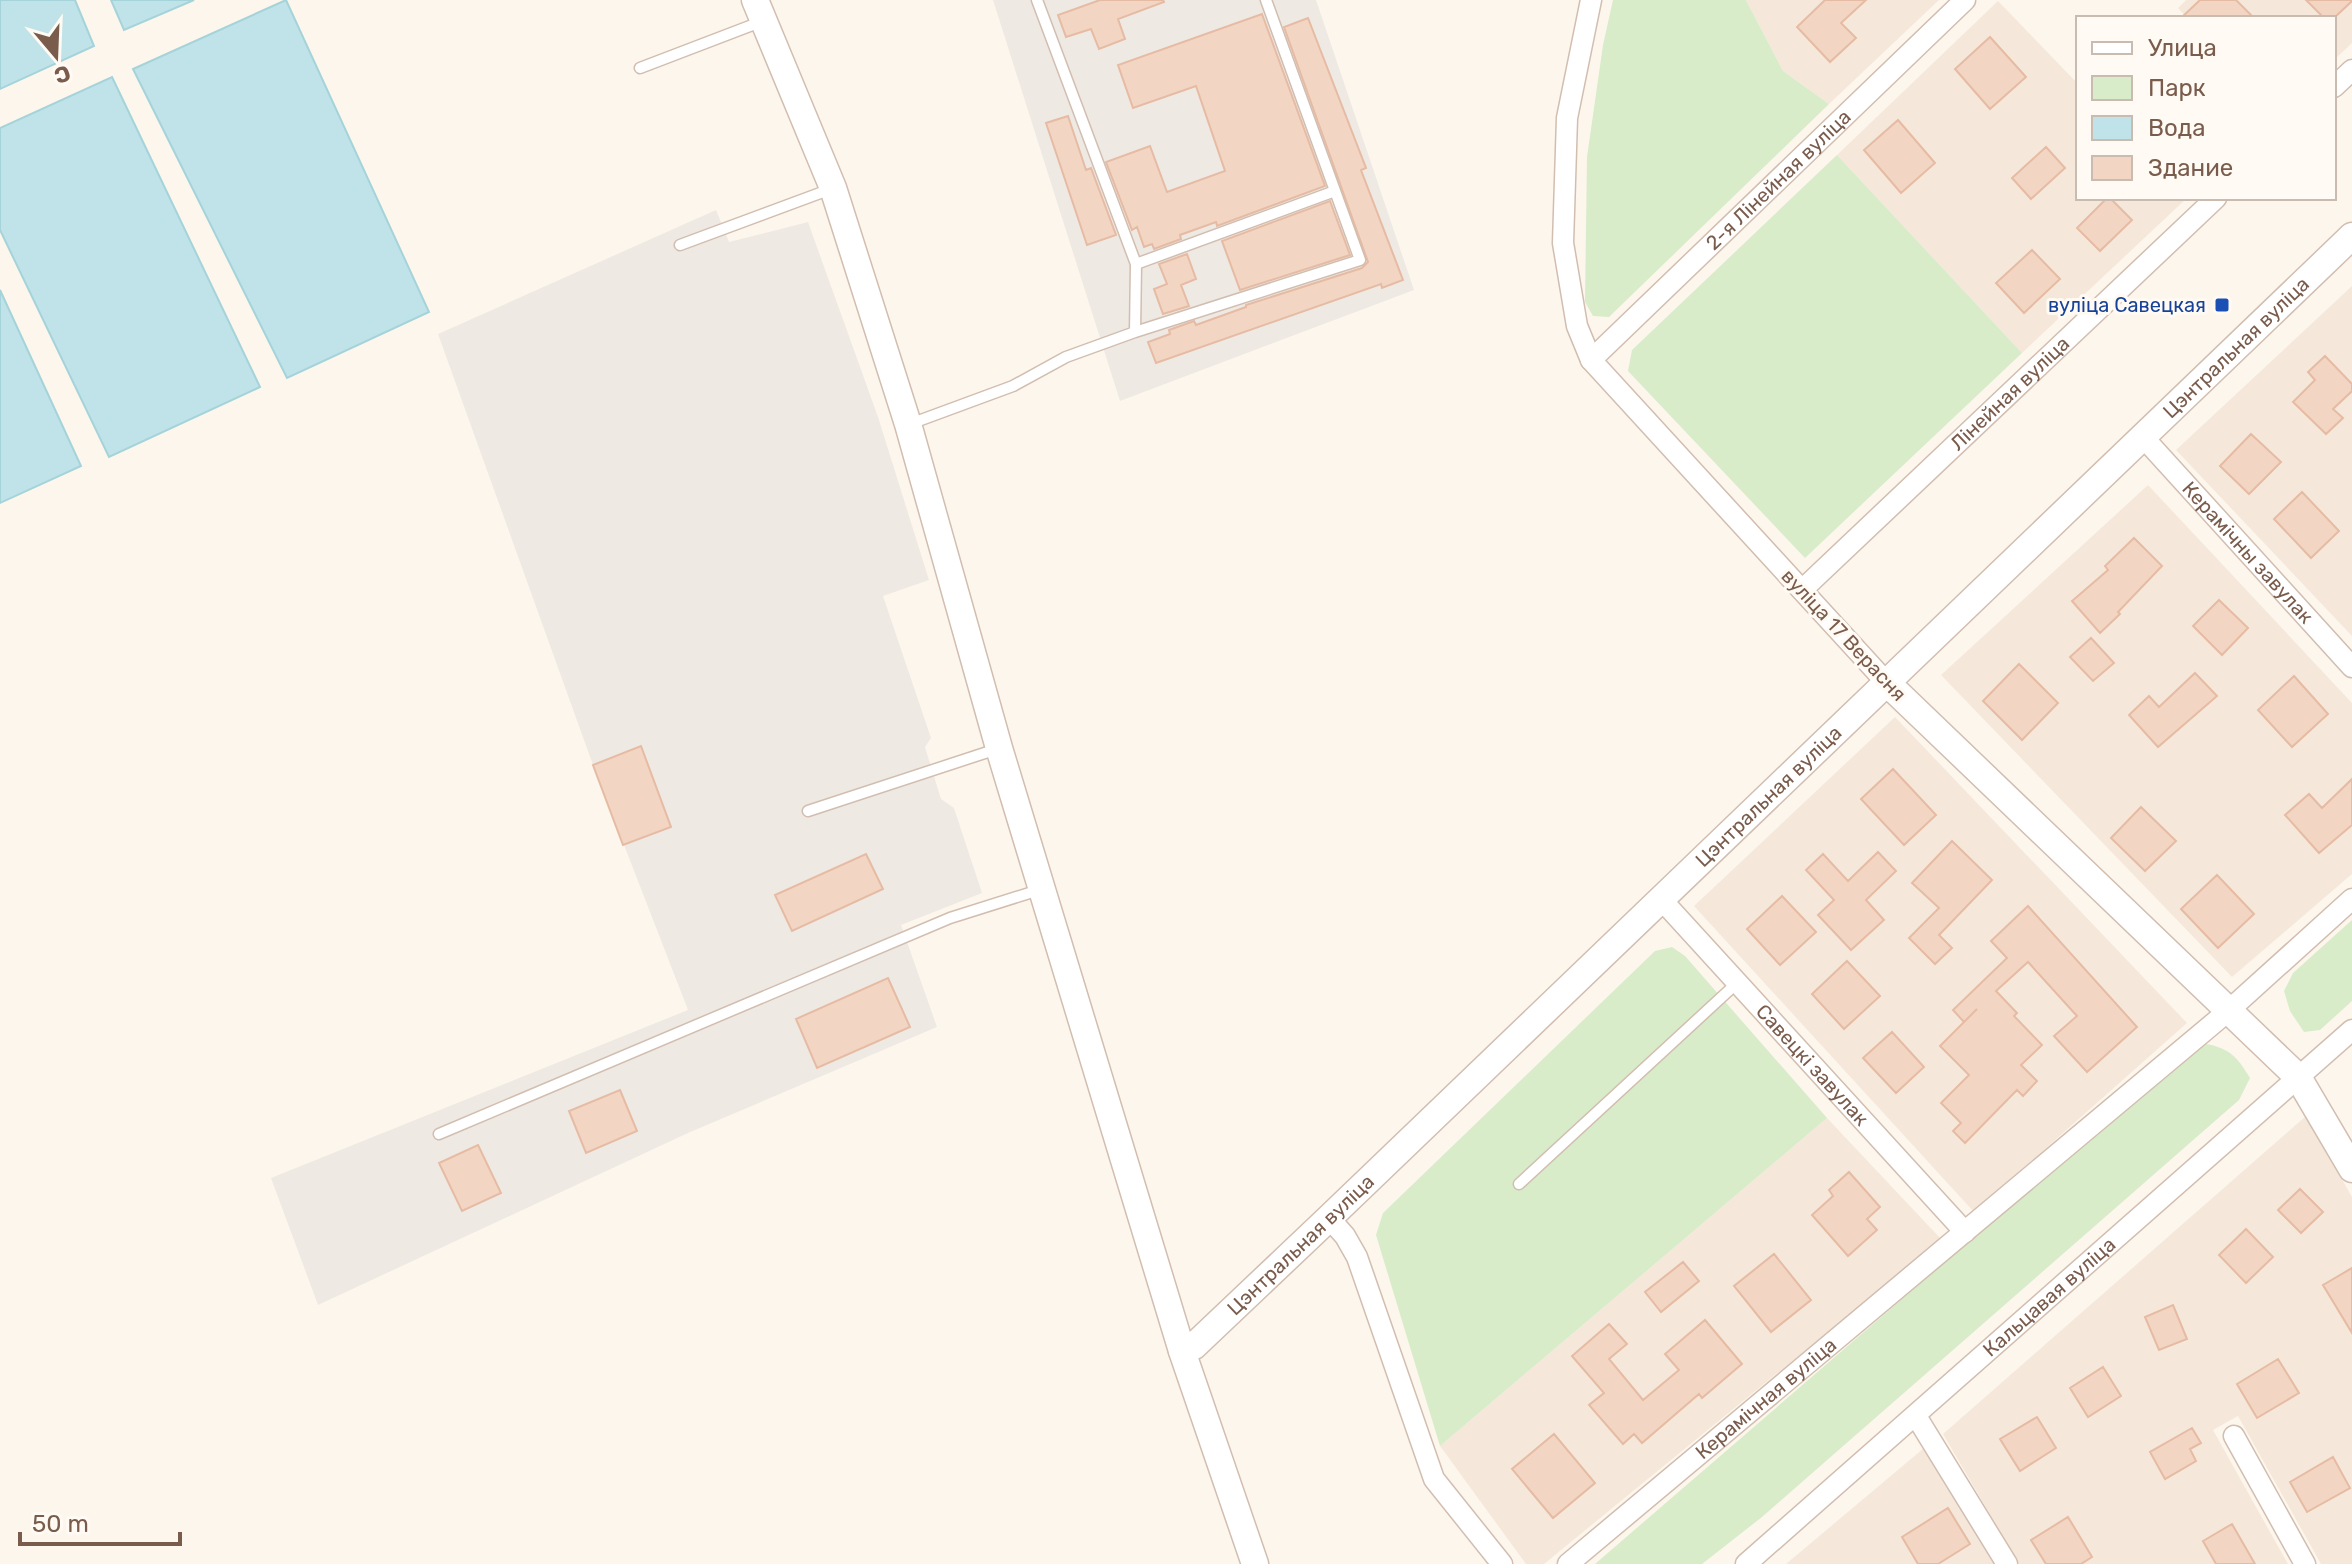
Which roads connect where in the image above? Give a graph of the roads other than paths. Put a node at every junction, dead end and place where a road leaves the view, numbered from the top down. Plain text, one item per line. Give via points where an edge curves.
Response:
1 (1037, 0) edge
2 (1266, 0) edge
3 (1591, 0) edge
4 (1965, 0) edge
5 (760, 10) edge
6 (640, 68) dead end
7 (2352, 70) edge
8 (2336, 85) edge
9 (833, 188) junction
10 (1335, 191) junction
11 (2214, 200) edge
12 (2352, 236) edge
13 (680, 245) dead end
14 (1136, 264) junction
15 (1135, 332) junction
16 (1591, 360) junction
17 (908, 424) junction
18 (2143, 437) junction
19 (1802, 590) junction
20 (2352, 667) edge
21 (1886, 682) junction
22 (999, 748) junction
23 (808, 811) dead end
24 (1041, 889) junction
25 (1660, 898) junction
26 (2352, 899) edge
27 (1737, 983) junction
28 (2227, 1012) junction
29 (2352, 1030) edge
30 (2298, 1077) junction
31 (439, 1134) dead end
32 (2352, 1169) edge
33 (1519, 1184) dead end
34 (1329, 1218) junction
35 (1965, 1232) junction
36 (1182, 1351) junction
37 (1916, 1416) junction
38 (2234, 1436) dead end
39 (1255, 1564) edge
40 (1502, 1564) edge
41 (1568, 1564) edge
42 (1746, 1564) edge
43 (2007, 1564) edge
44 (2305, 1564) edge

1 - 14 lane
2 - 10 lane
3 - 16 street, вуліца 17 Верасня via 1567,118 1563,243 1577,326
4 - 16 street, 2-я Лінейная вуліца
5 - 6 lane
5 - 9 street
7 - 8 street
9 - 13 lane
9 - 17 street
10 - 14 lane
10 - 15 lane via 1360,260
11 - 19 street, Лінейная вуліца
12 - 18 street, Цэнтральная вуліца
14 - 15 lane
15 - 17 lane via 1066,357 1013,386
16 - 19 street, вуліца 17 Верасня
17 - 22 street
18 - 20 street, Керамічны завулак
18 - 21 street, Цэнтральная вуліца
19 - 21 street, вуліца 17 Верасня
21 - 25 street, Цэнтральная вуліца
21 - 28 street, вуліца 17 Верасня
22 - 23 lane
22 - 24 street
24 - 31 lane via 922,930
24 - 36 street
25 - 27 street, Савецкі завулак
25 - 34 street, Цэнтральная вуліца
26 - 28 street, Керамічная вуліца
27 - 33 lane
27 - 35 street, Савецкі завулак
28 - 30 street, вуліца 17 Верасня
28 - 35 street, Керамічная вуліца
29 - 30 street, Кальцавая вуліца
30 - 32 street, вуліца 17 Верасня
30 - 37 street, Кальцавая вуліца
34 - 36 street, Цэнтральная вуліца via 1194,1346
34 - 40 street via 1357,1257 1434,1479
35 - 41 street, Керамічная вуліца
36 - 39 street
37 - 42 street, Кальцавая вуліца
37 - 43 street
38 - 44 street

